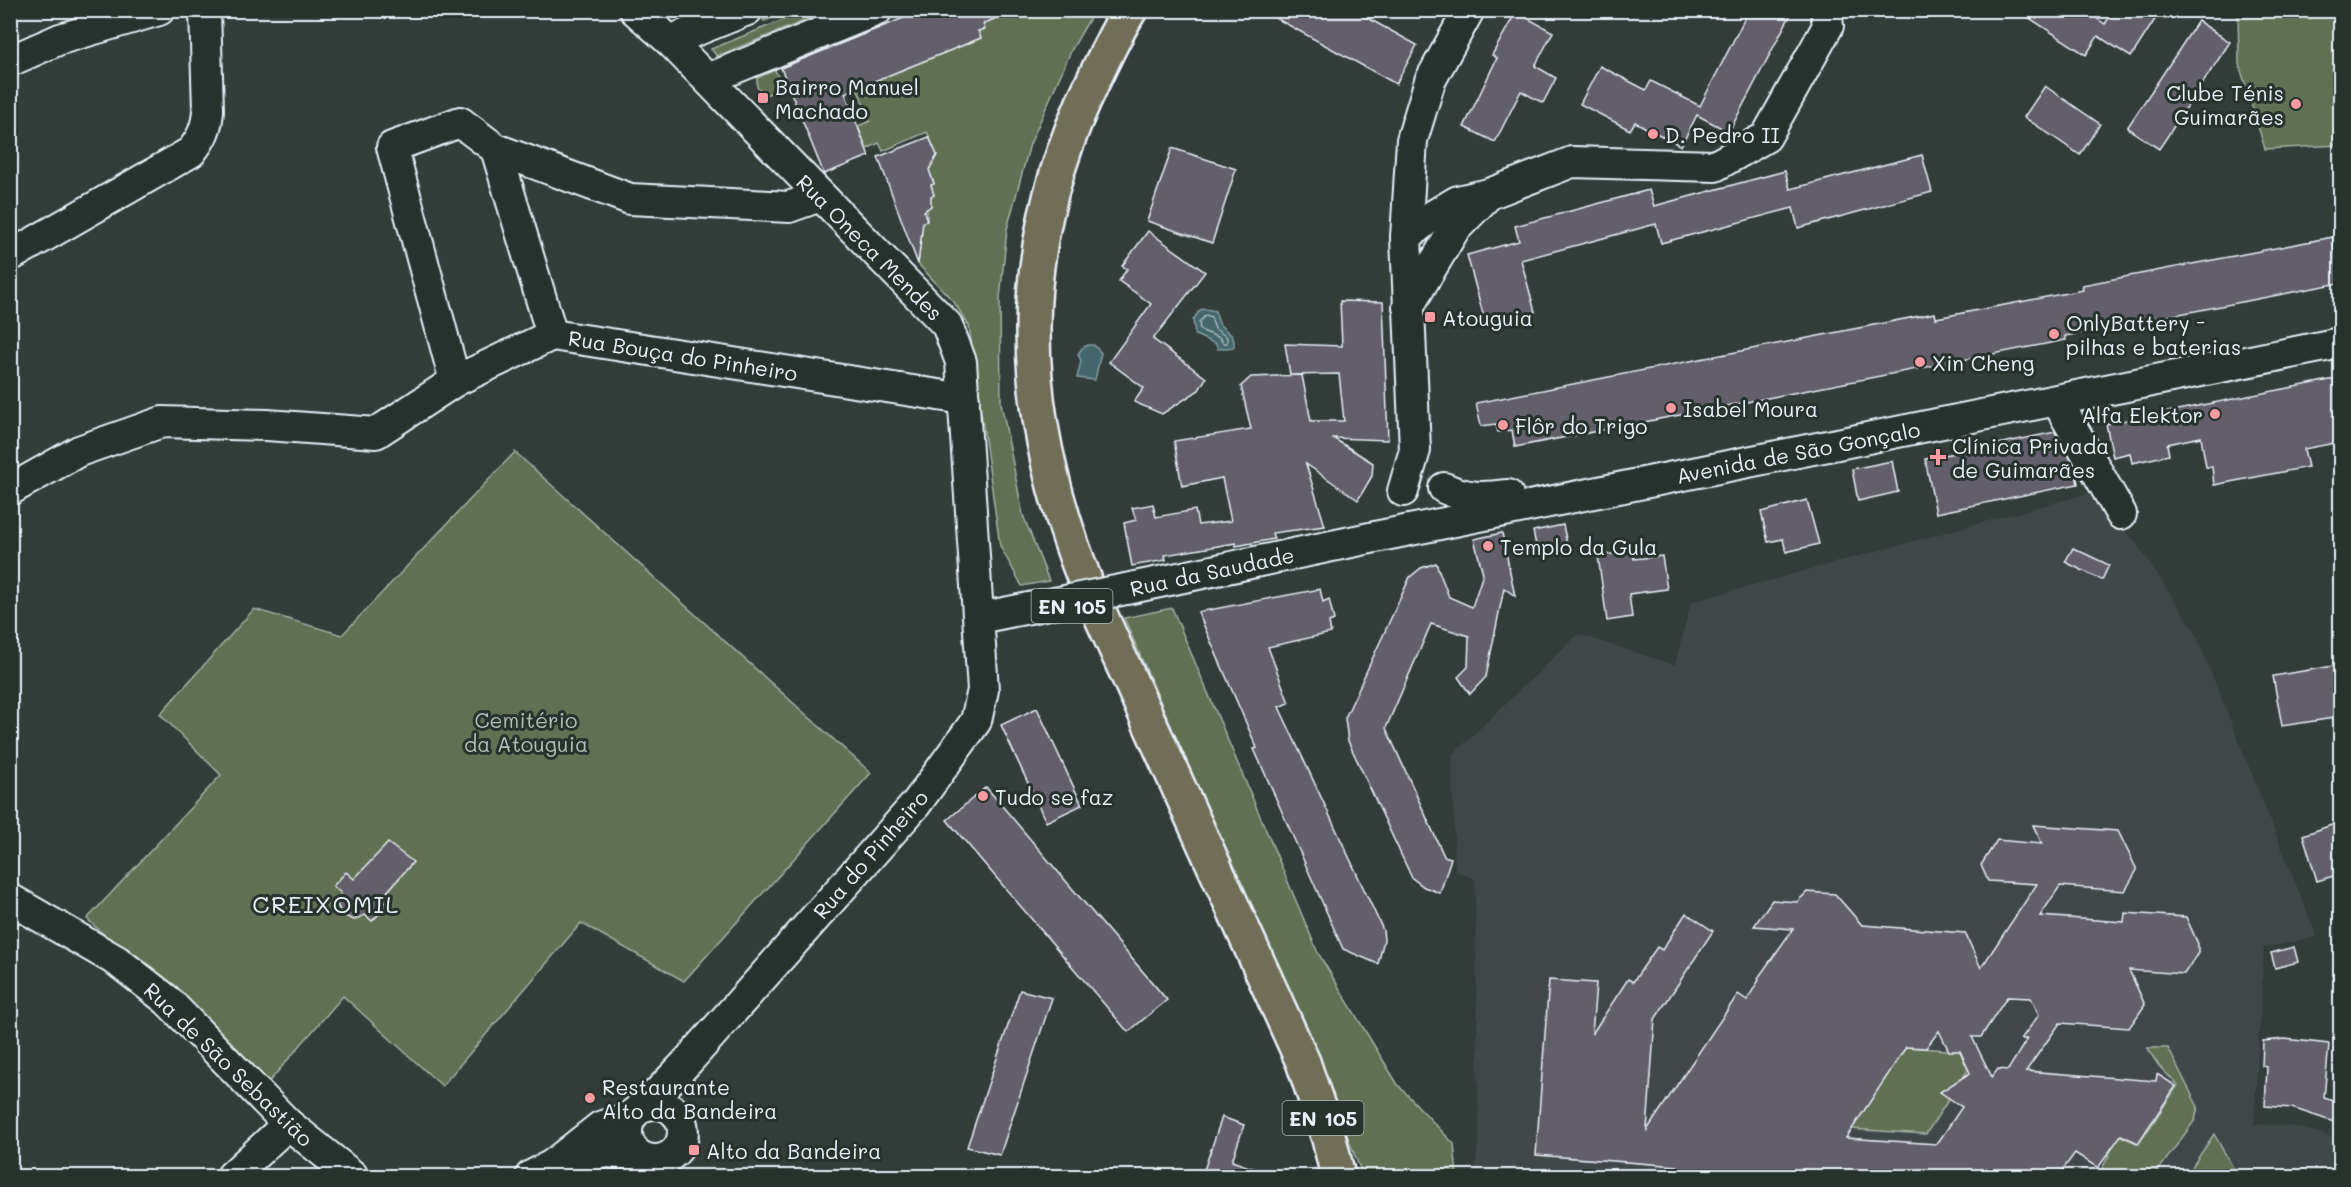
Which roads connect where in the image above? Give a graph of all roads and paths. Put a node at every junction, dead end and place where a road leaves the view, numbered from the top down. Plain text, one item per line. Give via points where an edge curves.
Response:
1 (159, 10) edge
2 (205, 10) edge
3 (635, 10) edge
4 (747, 10) edge
5 (877, 10) edge
6 (1106, 10) edge
7 (1130, 10) edge
8 (1469, 10) edge
9 (1826, 10) edge
10 (670, 41) junction
11 (10, 61) edge
12 (708, 79) junction
13 (496, 149) junction
14 (1489, 194) junction
15 (820, 196) junction
16 (1454, 230) junction
17 (1406, 237) junction
18 (10, 256) edge
19 (1408, 307) junction
20 (2340, 327) edge
21 (552, 334) junction
22 (2340, 343) edge
23 (455, 381) junction
24 (964, 399) junction
25 (2057, 400) junction
26 (1415, 450) junction
27 (1440, 485) junction
28 (10, 490) edge
29 (1401, 495) junction
30 (2121, 514) dead end
31 (1428, 527) junction
32 (1375, 537) junction
33 (979, 618) junction
34 (10, 899) edge
35 (689, 1060) junction
36 (639, 1111) junction
37 (682, 1124) junction
38 (288, 1125) junction
39 (654, 1164) edge
40 (542, 1171) edge
41 (231, 1176) edge
42 (353, 1176) edge
43 (1316, 1176) edge
44 (1338, 1176) edge

1 - 11 street via 60,39
2 - 18 street via 207,125 191,152
3 - 10 street, Rua Oneca Mendes
4 - 10 street
5 - 12 street
6 - 43 highway, EN 105 via 1053,118 1022,221 1011,317 1012,375 1021,442 1038,512 1062,582 1284,1076
7 - 44 highway, EN 105 via 1075,120 1042,228 1032,342 1043,444 1086,583 1303,1062
8 - 17 street via 1430,81 1412,140
9 - 14 street via 1828,26 1766,136 1715,166 1572,162
10 - 12 street, Rua Oneca Mendes
12 - 15 street, Rua Oneca Mendes
13 - 15 street via 630,199 789,207
13 - 21 street
13 - 23 street via 460,122 392,147
14 - 16 street
14 - 17 street via 1458,201
15 - 24 street, Rua Oneca Mendes via 947,326 961,362
16 - 17 street via 1434,236
16 - 19 street
17 - 19 street
19 - 26 street
20 - 27 street, Avenida de São Gonçalo via 1511,495 1478,499 1458,495
21 - 23 street, Rua Bouça do Pinheiro
21 - 24 street, Rua Bouça do Pinheiro
22 - 25 street, Avenida de São Gonçalo
23 - 28 street, Rua Bouça do Pinheiro via 375,433 162,422 79,452
24 - 33 street, Rua Oneca Mendes
25 - 30 street
25 - 31 street, Avenida de São Gonçalo
26 - 27 street
26 - 29 street
27 - 29 street via 1418,480
27 - 31 street via 1448,496 1446,514
29 - 31 street via 1400,510 1405,519 1413,525
29 - 32 street
31 - 32 street, Rua da Saudade
32 - 33 street, Rua da Saudade, bridge
33 - 35 street, Rua do Pinheiro via 983,690 976,721 916,804
34 - 38 street, Rua de São Sebastião via 117,961 167,1000
35 - 36 street, Rua do Pinheiro
35 - 37 street
36 - 37 street via 658,1104 668,1106
36 - 39 street via 627,1126 627,1137 630,1147
36 - 40 street via 600,1127
37 - 39 street via 680,1148
38 - 41 street
38 - 42 street, Rua de São Sebastião
39 - 40 street via 607,1152

